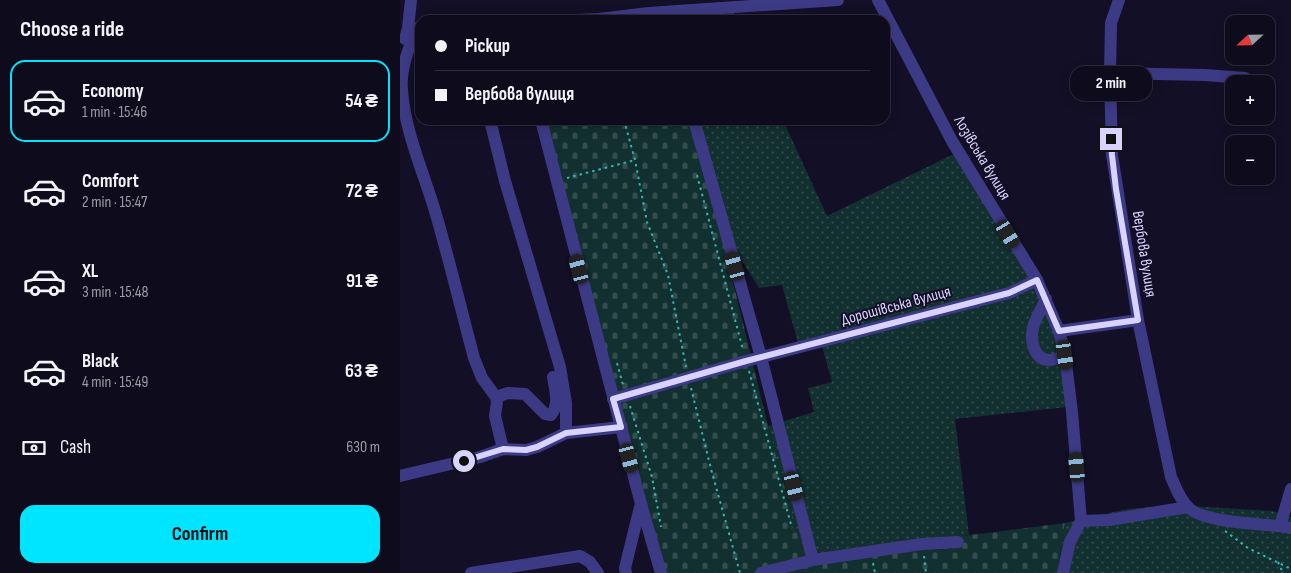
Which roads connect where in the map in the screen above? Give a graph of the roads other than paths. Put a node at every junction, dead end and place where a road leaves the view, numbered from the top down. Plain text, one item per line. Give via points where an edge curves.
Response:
1 (411, 0) edge
2 (838, 0) edge
3 (878, 0) edge
4 (1119, 0) edge
5 (649, 13) junction
6 (632, 15) edge
7 (652, 15) edge
8 (886, 15) edge
9 (890, 23) edge
10 (415, 28) edge
11 (400, 54) edge
12 (1110, 72) junction
13 (1225, 76) edge
14 (491, 125) edge
15 (542, 125) edge
16 (695, 125) edge
17 (1037, 280) junction
18 (1046, 299) junction
19 (1138, 320) junction
20 (1059, 331) junction
21 (1065, 355) junction
22 (761, 357) junction
23 (553, 376) dead end
24 (496, 398) junction
25 (613, 399) junction
26 (621, 427) junction
27 (566, 433) junction
28 (503, 449) junction
29 (400, 476) edge
30 (1291, 489) edge
31 (641, 504) junction
32 (1188, 507) junction
33 (1081, 521) junction
34 (1285, 527) edge
35 (958, 542) dead end
36 (813, 560) junction
37 (471, 573) edge
38 (598, 573) edge
39 (626, 573) edge
40 (661, 573) edge
41 (761, 573) edge
42 (1063, 573) edge

1 - 10 street
2 - 5 street
3 - 8 street, Лозівська вулиця
4 - 12 street, Вербова вулиця via 1111,23
5 - 6 street
5 - 7 street
9 - 17 street, Лозівська вулиця via 952,141
10 - 11 street
10 - 24 street via 402,81 412,146 435,211 474,358 482,378
12 - 13 street
12 - 19 street, Вербова вулиця via 1112,155
14 - 27 street via 560,367 566,403
15 - 25 street
16 - 22 street
17 - 18 street, Лозівська вулиця
17 - 22 street, Дорошівська вулиця via 1000,296
18 - 20 street, Лозівська вулиця
18 - 21 street via 1033,326 1033,345 1042,358 1050,360
19 - 20 street
19 - 32 street, Вербова вулиця via 1171,477
20 - 21 street, Лозівська вулиця
21 - 33 street, Лозівська вулиця
22 - 25 street, Дорошівська вулиця
22 - 36 street
23 - 24 street via 557,400 551,415 545,414 525,394 508,393
24 - 28 street via 495,416
25 - 26 street
26 - 27 street
26 - 31 street
27 - 28 street via 526,450
28 - 29 street
30 - 34 street
31 - 39 street
31 - 40 street
32 - 33 street via 1109,520
32 - 34 street via 1197,514 1214,518
33 - 42 street via 1070,542
35 - 36 street
36 - 41 street
37 - 38 street via 580,556 590,562

